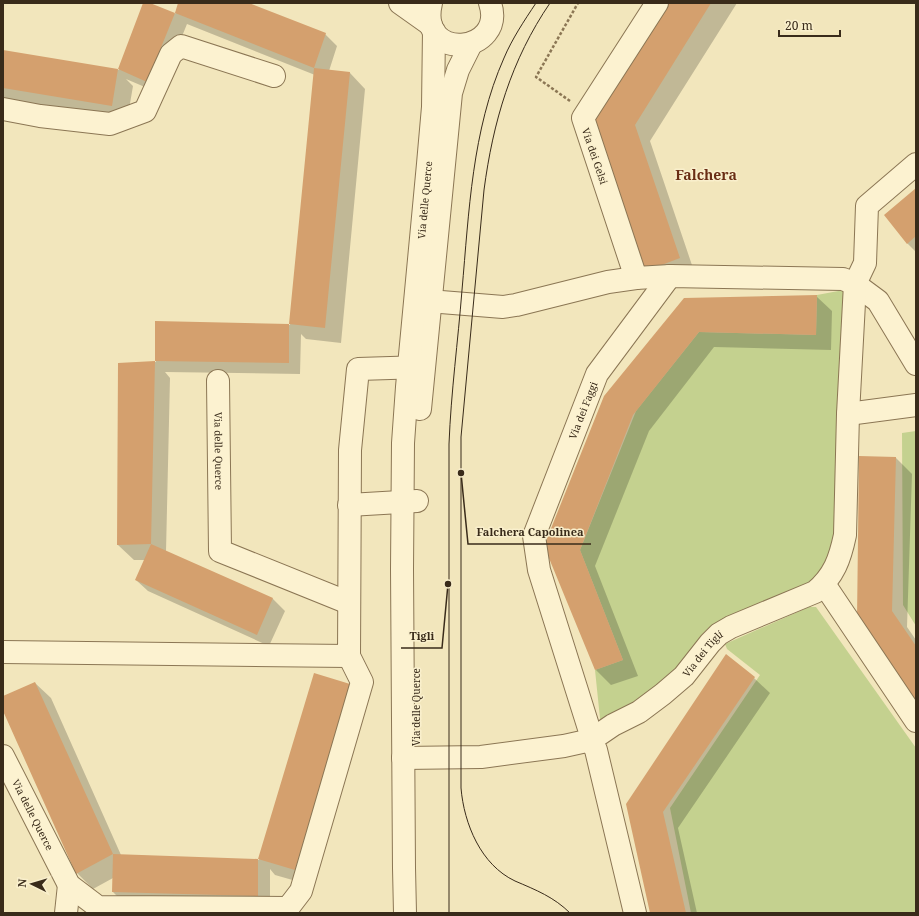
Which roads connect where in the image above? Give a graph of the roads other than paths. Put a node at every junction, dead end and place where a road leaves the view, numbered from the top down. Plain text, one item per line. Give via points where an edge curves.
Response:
1 (400, 3) edge
2 (430, 3) edge
3 (657, 3) edge
4 (492, 5) edge
5 (432, 28) junction
6 (471, 44) junction
7 (274, 76) dead end
8 (3, 109) edge
9 (916, 164) edge
10 (670, 276) junction
11 (636, 278) junction
12 (855, 284) junction
13 (423, 300) junction
14 (916, 364) edge
15 (416, 367) junction
16 (218, 381) dead end
17 (916, 405) edge
18 (848, 414) junction
19 (410, 501) junction
20 (349, 505) junction
21 (824, 584) junction
22 (349, 603) junction
23 (3, 652) edge
24 (349, 656) junction
25 (916, 721) edge
26 (591, 740) junction
27 (3, 756) edge
28 (409, 758) junction
29 (69, 886) junction
30 (287, 910) edge
31 (66, 913) edge
32 (405, 913) edge
33 (414, 913) edge
34 (635, 913) edge

1 - 5 street
2 - 5 street, Via delle Querce
3 - 11 street, Via dei Gelsi via 583,118
4 - 6 street via 492,19 488,29
5 - 6 street via 442,40 452,44
5 - 13 street, Via delle Querce via 433,107
6 - 13 street, Via delle Querce via 451,92
7 - 8 street via 181,46 171,54 145,111 110,124
9 - 12 street via 867,206 866,262
10 - 11 street
10 - 12 street via 843,279
10 - 26 street, Via dei Faggi via 597,374 534,536 539,570
11 - 13 street via 608,282 503,307
12 - 14 street via 878,301
12 - 18 street
13 - 15 street, Via delle Querce
15 - 19 street, Via delle Querce via 403,443
15 - 20 street, Via delle Querce via 358,369 350,450
16 - 22 street, Via delle Querce via 220,551
17 - 18 street
18 - 21 street, Via dei Tigli via 845,535 835,568
19 - 20 street
19 - 28 street, Via delle Querce
20 - 22 street, Via delle Querce
21 - 25 street
21 - 26 street, Via dei Tigli via 815,592 719,634 684,676 663,694 639,712
22 - 24 street, Via delle Querce
23 - 24 street
24 - 30 street, Via delle Querce via 362,682 301,891
26 - 28 street, Via dei Tigli via 481,757
26 - 34 street via 596,750
27 - 29 street, Via delle Querce
28 - 32 street, Via delle Querce
28 - 33 street, Via delle Querce via 416,906
29 - 30 street, Via delle Querce via 98,907
29 - 31 street

